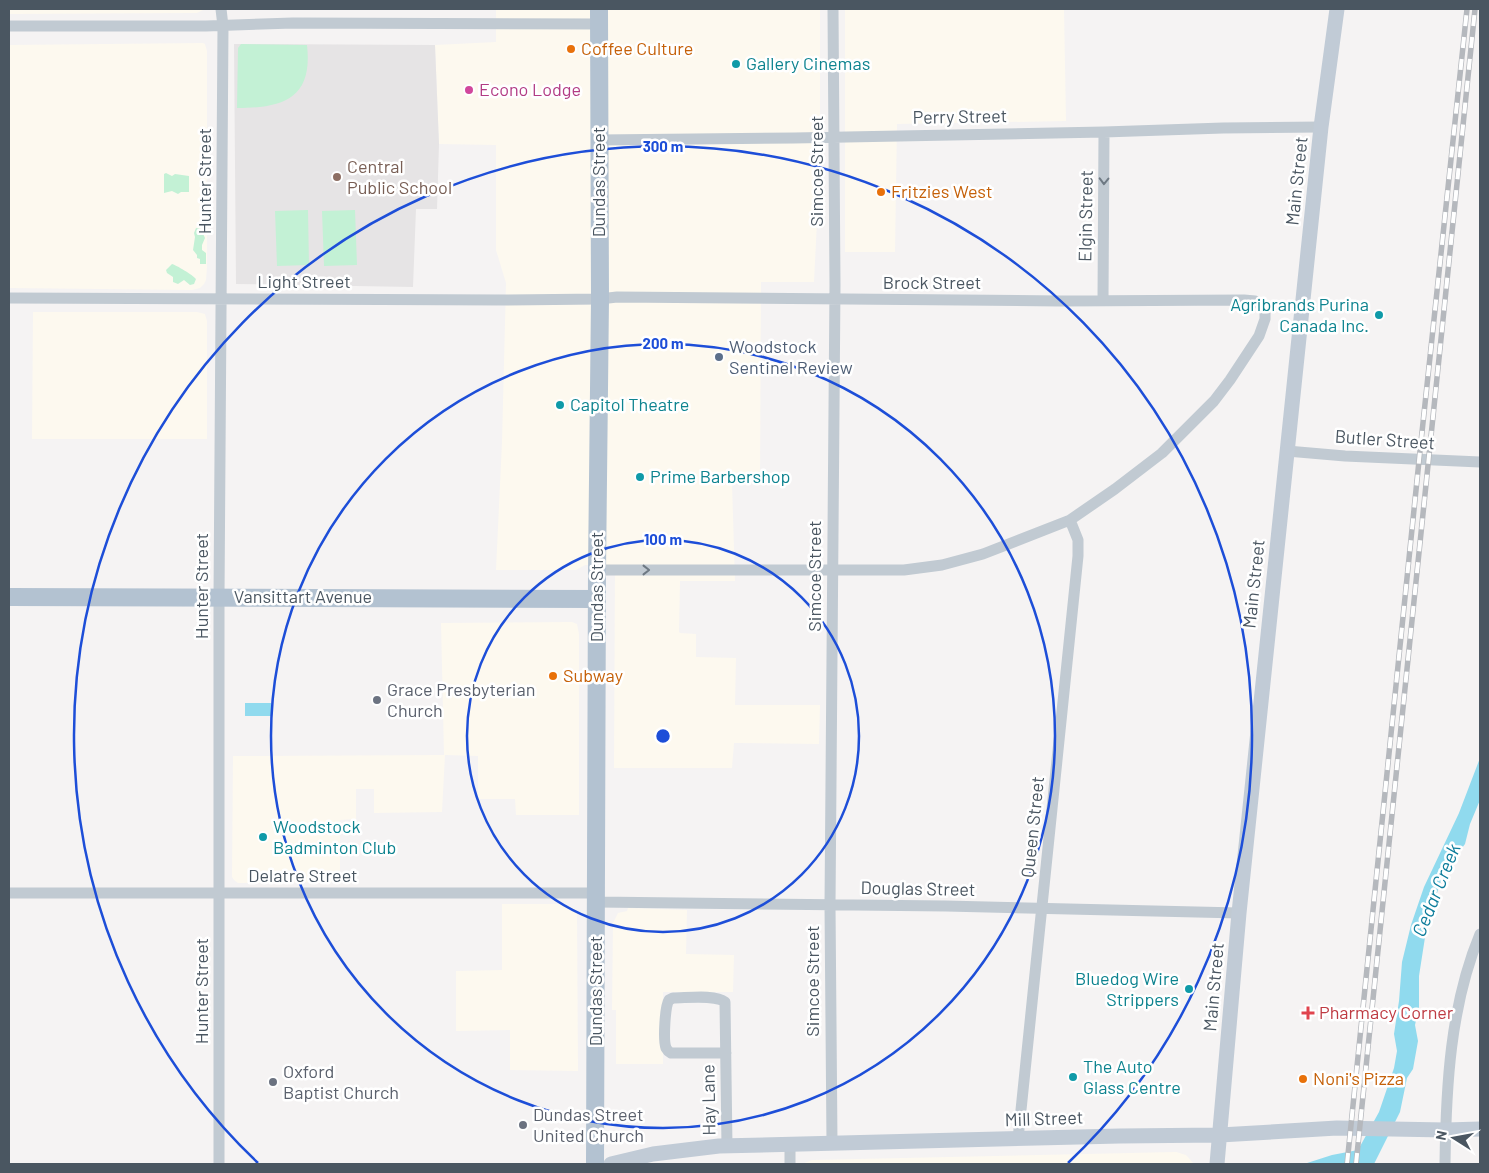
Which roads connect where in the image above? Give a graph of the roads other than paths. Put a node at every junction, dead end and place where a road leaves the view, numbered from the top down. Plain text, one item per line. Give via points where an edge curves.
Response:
1 (221, 9) edge
2 (833, 9) edge
3 (1337, 9) edge
4 (599, 16) edge
5 (9, 26) edge
6 (223, 26) junction
7 (1321, 127) junction
8 (1104, 132) junction
9 (835, 137) junction
10 (599, 140) junction
11 (9, 298) edge
12 (222, 299) junction
13 (600, 299) junction
14 (835, 299) junction
15 (1102, 300) junction
16 (1287, 451) junction
17 (1480, 462) edge
18 (1070, 520) junction
19 (597, 570) junction
20 (833, 570) junction
21 (9, 597) edge
22 (219, 597) junction
23 (597, 599) junction
24 (9, 893) edge
25 (219, 894) junction
26 (597, 898) junction
27 (830, 905) junction
28 (1042, 908) junction
29 (1239, 913) junction
30 (1480, 934) edge
31 (726, 1053) junction
32 (1480, 1129) edge
33 (1446, 1130) junction
34 (1220, 1135) junction
35 (1018, 1140) junction
36 (832, 1143) junction
37 (790, 1144) junction
38 (727, 1146) junction
39 (219, 1164) edge
40 (595, 1164) edge
41 (611, 1164) edge
42 (790, 1164) edge
43 (1217, 1164) edge
44 (1445, 1164) edge

1 - 6 street, Hunter Street
2 - 9 street, Simcoe Street
3 - 7 main road, Main Street
4 - 6 street
4 - 10 main road, Dundas Street
5 - 6 street
6 - 12 street, Hunter Street
7 - 8 street, Perry Street
7 - 16 main road, Main Street
8 - 9 street, Perry Street
8 -> 15 street, Elgin Street
9 - 10 street, Perry Street
9 - 14 street, Simcoe Street
10 - 13 main road, Dundas Street
11 - 12 street, Light Street
12 - 13 street, Light Street
12 - 22 street, Hunter Street
13 - 14 street, Brock Street
13 - 19 main road, Dundas Street
14 - 15 street, Brock Street
14 - 20 street, Simcoe Street
15 - 18 street, Brock Street via 1255,301 1262,306 1265,319 1242,364 1214,401 1142,470
16 - 17 street, Butler Street
16 - 29 main road, Main Street
18 - 20 street via 983,554 942,564 904,570
18 - 28 street, Queen Street via 1078,540 1078,556
19 -> 20 street
19 - 23 main road, Dundas Street
20 - 27 street, Simcoe Street
21 - 22 main road, Vansittart Avenue
22 - 23 main road, Vansittart Avenue
22 - 25 street, Hunter Street
23 - 26 main road, Dundas Street
24 - 25 street, Delatre Street
25 - 26 street, Delatre Street
25 - 39 street, Hunter Street
26 - 27 street, Douglas Street
26 - 40 main road, Dundas Street
27 - 28 street, Douglas Street
27 - 36 street, Simcoe Street
28 - 29 street, Douglas Street
28 - 35 street, Queen Street
29 - 34 main road, Main Street
30 - 33 street via 1452,1040
31 - 31 street, Hay Lane via 726,1006 723,1000 669,1000 665,1038 669,1052
31 - 38 street, Hay Lane
32 - 33 main road, Mill Street
33 - 34 main road, Mill Street via 1337,1128
33 - 44 street
34 - 35 main road, Mill Street
34 - 43 main road, Main Street
35 - 36 main road, Mill Street
36 - 37 main road, Mill Street
37 - 38 main road, Mill Street
37 - 42 street
38 - 41 main road, Mill Street via 666,1152

